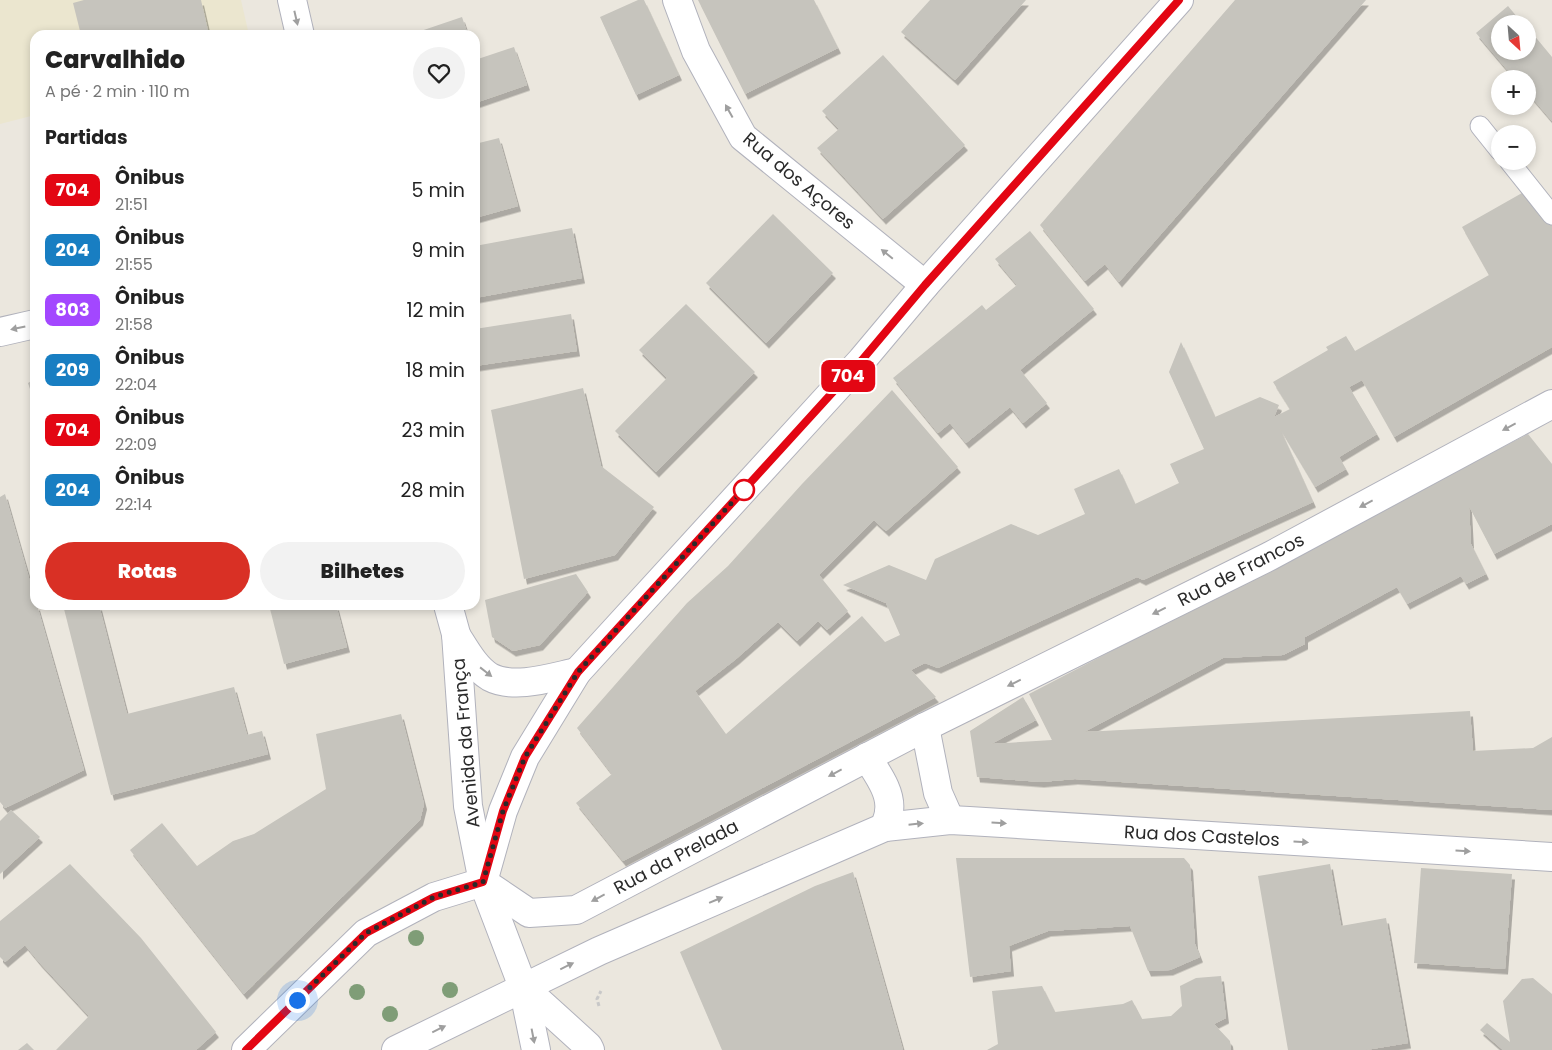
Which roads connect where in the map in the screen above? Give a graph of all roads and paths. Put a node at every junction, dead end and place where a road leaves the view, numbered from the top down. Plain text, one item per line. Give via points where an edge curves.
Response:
1 (292, 0) edge
2 (677, 0) edge
3 (1179, 0) edge
4 (299, 30) edge
5 (1480, 126) dead end
6 (1491, 139) edge
7 (1516, 170) edge
8 (1552, 215) edge
9 (925, 285) junction
10 (30, 325) edge
11 (0, 332) edge
12 (1552, 404) edge
13 (449, 610) edge
14 (456, 634) junction
15 (578, 672) junction
16 (925, 727) junction
17 (866, 757) junction
18 (950, 820) junction
19 (885, 827) junction
20 (1552, 857) edge
21 (483, 882) junction
22 (604, 986) dead end
23 (524, 987) junction
24 (602, 1014) dead end
25 (246, 1050) edge
26 (396, 1050) edge
27 (536, 1050) edge
28 (590, 1050) edge

1 -> 4 main road
9 -> 2 main road, Rua dos Açores via 743,137 696,51
3 - 9 main road
5 - 6 lane
7 - 8 lane
9 - 15 main road via 862,360
10 -> 11 main road
12 -> 16 main road, Rua de Francos via 1270,556
13 - 14 main road, Avenida da França
14 -> 15 main road via 474,662 490,676 508,682
14 - 21 main road, Avenida da França via 468,806
15 - 21 main road via 525,757 503,811
16 - 17 main road, Rua da Prelada
16 - 18 main road via 938,793
17 - 19 main road via 887,795 890,810
17 -> 21 main road, Rua da Prelada via 576,910 529,913
19 -> 18 main road
18 -> 20 main road, Rua dos Castelos
23 -> 19 main road via 599,951
21 - 23 main road
21 - 25 main road via 434,897 366,933
22 - 24 path via 596,999
26 -> 23 main road
23 -> 27 main road
23 - 28 main road

